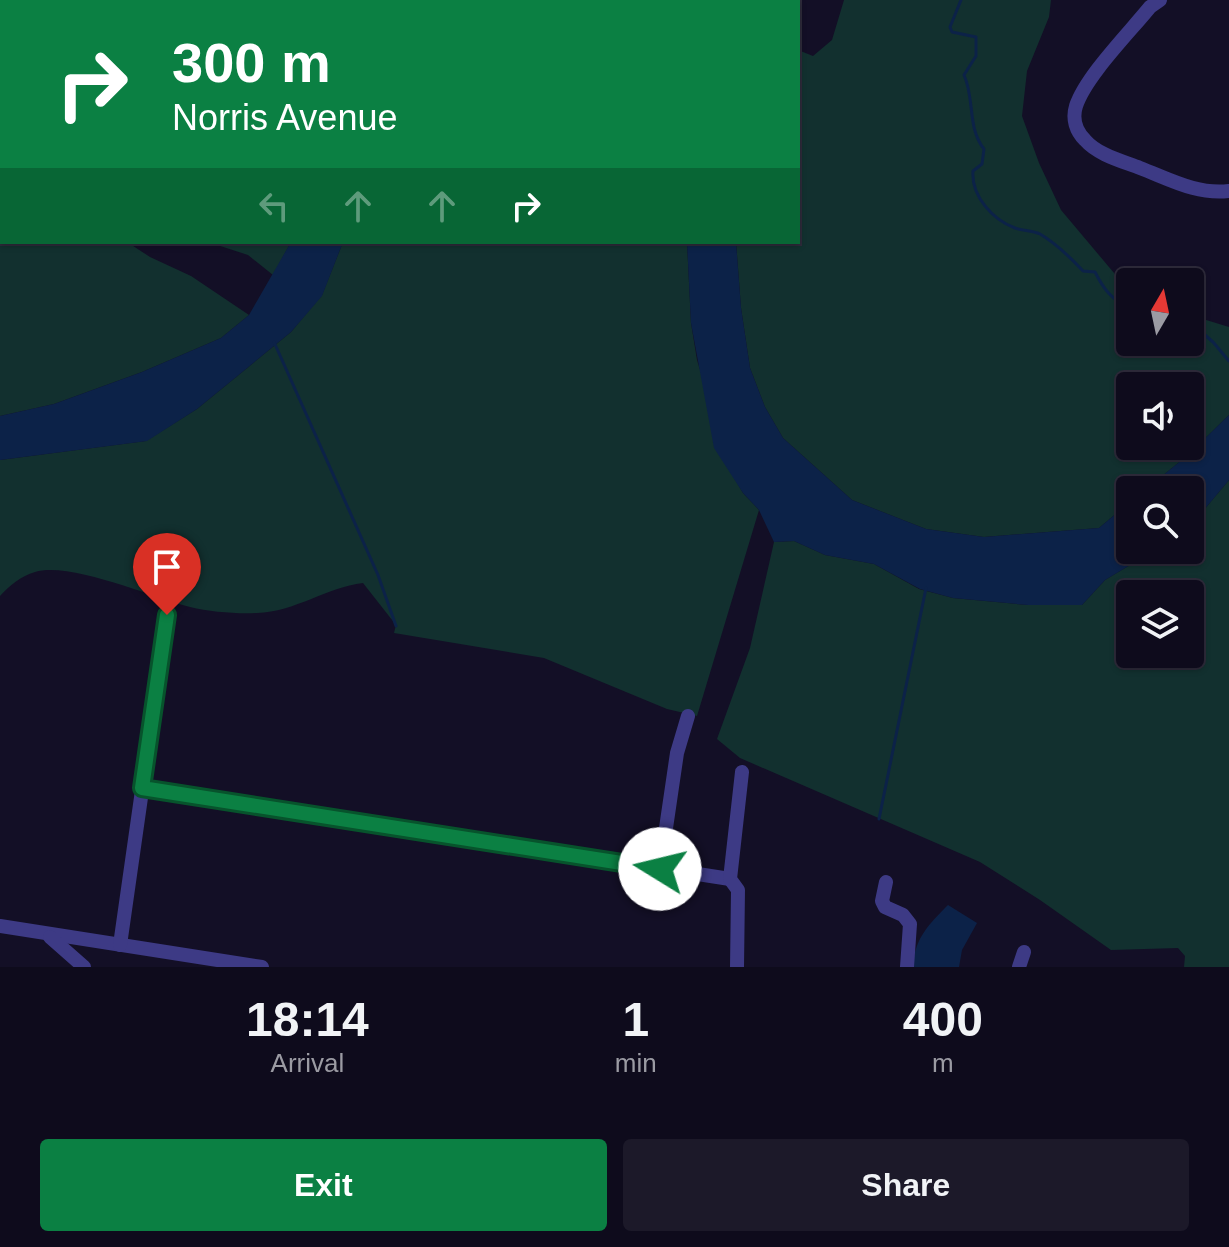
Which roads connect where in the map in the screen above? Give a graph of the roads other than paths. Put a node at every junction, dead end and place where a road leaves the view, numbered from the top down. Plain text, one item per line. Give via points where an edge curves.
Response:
1 (1160, 0) edge
2 (1229, 191) edge
3 (167, 615) dead end
4 (688, 716) dead end
5 (742, 772) dead end
6 (142, 788) junction
7 (660, 869) junction
8 (730, 879) junction
9 (886, 882) dead end
10 (0, 926) edge
11 (46, 934) junction
12 (120, 945) junction
13 (1024, 952) dead end
14 (84, 967) edge
15 (262, 967) edge
16 (737, 967) edge
17 (907, 967) edge
18 (1019, 967) edge

1 - 2 street via 1085,87 1074,124 1100,152 1194,189
3 - 6 street
4 - 7 street via 677,753
5 - 8 street
6 - 7 street
6 - 12 street
7 - 8 street
8 - 16 street via 738,890
9 - 17 street via 885,907 910,924
10 - 11 street
11 - 12 street
11 - 14 street
12 - 15 street
13 - 18 street

